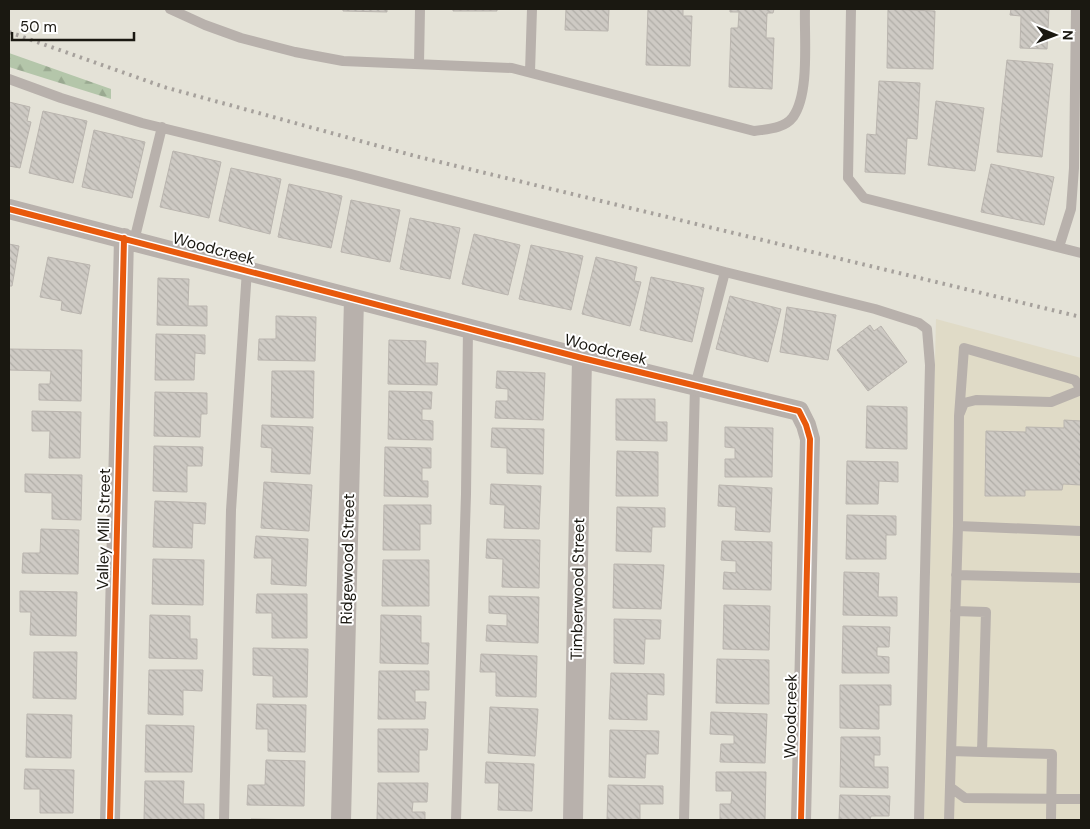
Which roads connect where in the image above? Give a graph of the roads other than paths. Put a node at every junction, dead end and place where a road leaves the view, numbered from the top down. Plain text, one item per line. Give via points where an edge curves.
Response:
1 (170, 9) edge
2 (420, 9) edge
3 (532, 9) edge
4 (805, 9) edge
5 (852, 9) edge
6 (1076, 9) edge
7 (1078, 27) edge
8 (419, 64) junction
9 (530, 72) junction
10 (9, 79) edge
11 (162, 127) junction
12 (9, 208) edge
13 (129, 240) junction
14 (1059, 247) junction
15 (1081, 253) edge
16 (247, 270) junction
17 (725, 272) junction
18 (354, 299) junction
19 (468, 328) junction
20 (582, 358) junction
21 (695, 386) junction
22 (1081, 389) edge
23 (959, 416) junction
24 (958, 526) junction
25 (1081, 531) edge
26 (956, 575) junction
27 (1081, 578) edge
28 (955, 611) junction
29 (951, 751) junction
30 (982, 752) junction
31 (950, 787) junction
32 (1051, 799) junction
33 (1081, 799) edge
34 (110, 820) edge
35 (224, 820) edge
36 (341, 820) edge
37 (456, 820) edge
38 (572, 820) edge
39 (684, 820) edge
40 (801, 820) edge
41 (920, 820) edge
42 (949, 820) edge
43 (1051, 820) edge

1 - 8 lane via 241,38 295,52 343,61
2 - 8 lane
3 - 9 lane
4 - 9 lane via 802,97 792,118 776,129 754,130
5 - 14 lane via 848,178 864,198
6 - 7 lane
7 - 14 lane via 1071,209
8 - 9 lane via 512,68
10 - 11 lane via 61,98
11 - 13 lane
11 - 17 lane
12 - 13 street, Woodcreek
13 - 16 street, Woodcreek
13 - 34 street, Valley Mill Street
14 - 15 lane
16 - 18 street, Woodcreek
16 - 35 lane via 230,510
17 - 21 lane
17 - 41 lane via 875,309 919,323 927,329 930,365
18 - 19 street, Woodcreek
18 - 36 street, Ridgewood Street
19 - 20 street, Woodcreek
19 - 37 lane
20 - 21 street, Woodcreek
20 - 38 street, Timberwood Street
21 - 39 lane
21 - 40 street, Woodcreek via 799,411 810,439
22 - 23 lane via 1051,402 976,400 964,403
22 - 23 lane via 1075,380 964,348
23 - 24 lane
24 - 25 lane
24 - 26 lane
26 - 27 lane
26 - 28 lane
28 - 29 lane
28 - 30 lane via 986,612
29 - 30 lane
29 - 31 lane
30 - 32 lane via 1052,754
31 - 32 lane via 966,798
31 - 42 lane
32 - 33 lane
32 - 43 lane

